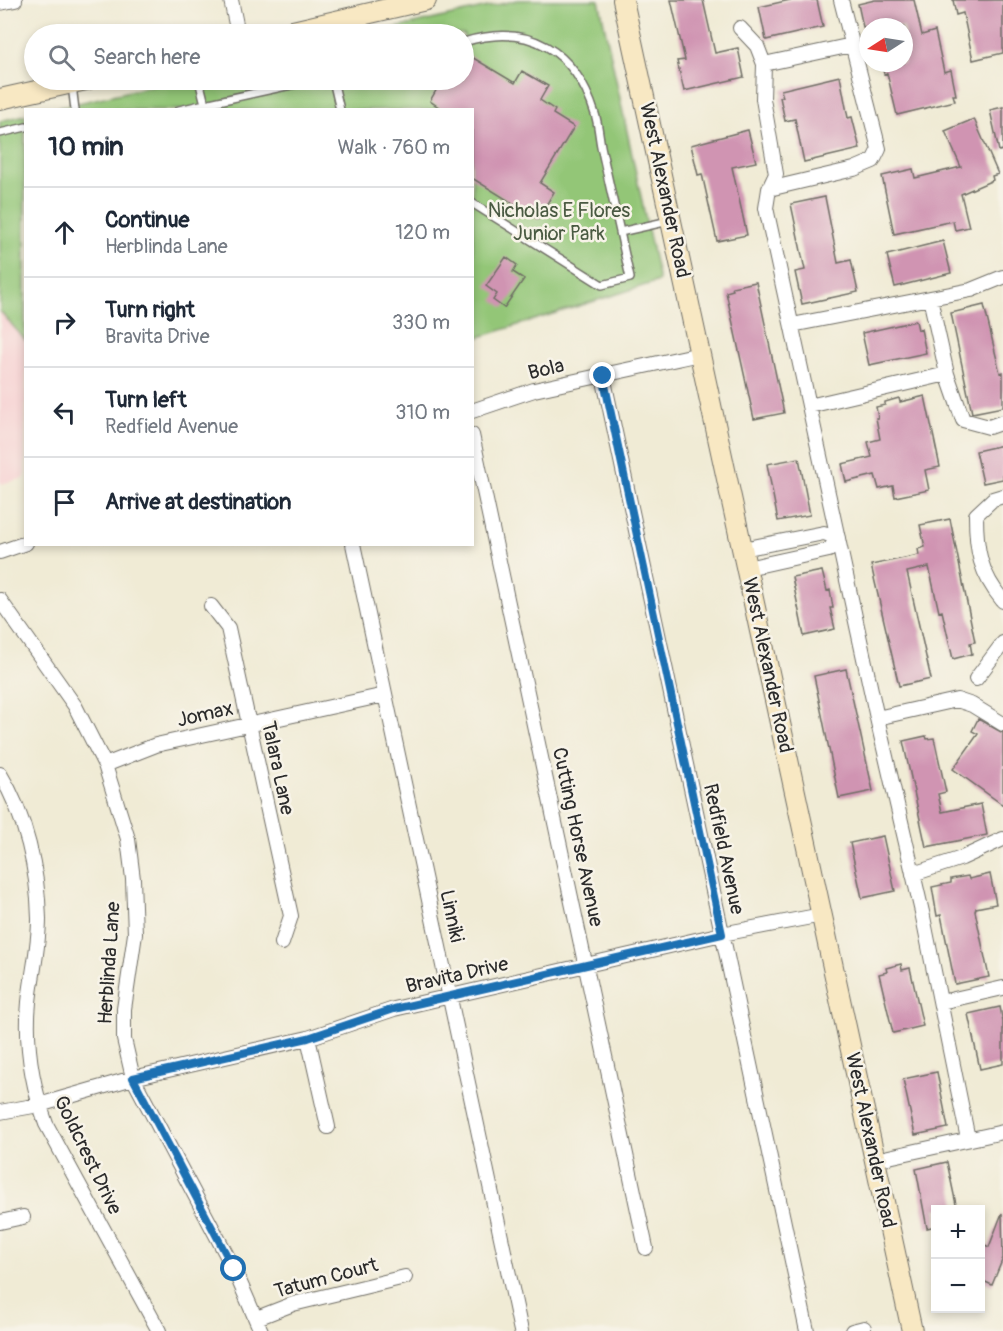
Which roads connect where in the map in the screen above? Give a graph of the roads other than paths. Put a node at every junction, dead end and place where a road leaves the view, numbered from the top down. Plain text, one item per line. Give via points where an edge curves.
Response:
1 (15, 0) edge
2 (231, 0) edge
3 (426, 0) edge
4 (623, 0) edge
5 (841, 0) edge
6 (0, 3) edge
7 (236, 24) edge
8 (342, 24) edge
9 (740, 28) dead end
10 (474, 39) edge
11 (852, 45) junction
12 (764, 64) junction
13 (40, 90) edge
14 (78, 90) edge
15 (202, 90) edge
16 (269, 90) edge
17 (335, 90) edge
18 (0, 99) edge
19 (205, 104) junction
20 (75, 108) edge
21 (188, 108) edge
22 (340, 108) edge
23 (24, 127) edge
24 (0, 133) edge
25 (769, 189) junction
26 (474, 204) edge
27 (672, 220) junction
28 (620, 232) junction
29 (1003, 277) edge
30 (930, 298) junction
31 (792, 325) junction
32 (700, 354) junction
33 (947, 374) junction
34 (603, 376) junction
35 (809, 406) junction
36 (474, 410) edge
37 (1003, 422) edge
38 (474, 444) edge
39 (1003, 496) edge
40 (838, 538) junction
41 (790, 540) junction
42 (24, 544) edge
43 (353, 546) edge
44 (0, 552) edge
45 (794, 558) junction
46 (745, 559) junction
47 (0, 600) edge
48 (1003, 601) edge
49 (211, 606) dead end
50 (1003, 643) edge
51 (976, 679) dead end
52 (385, 695) junction
53 (877, 718) junction
54 (249, 724) junction
55 (1003, 724) edge
56 (105, 765) junction
57 (0, 774) edge
58 (1003, 839) edge
59 (913, 874) junction
60 (822, 915) junction
61 (722, 934) junction
62 (282, 943) dead end
63 (585, 965) junction
64 (1003, 988) edge
65 (450, 997) junction
66 (941, 1002) junction
67 (308, 1038) junction
68 (133, 1078) junction
69 (39, 1104) junction
70 (0, 1112) edge
71 (328, 1127) dead end
72 (1003, 1132) edge
73 (968, 1139) junction
74 (875, 1160) junction
75 (23, 1216) dead end
76 (0, 1222) edge
77 (646, 1248) dead end
78 (405, 1278) dead end
79 (259, 1324) edge
80 (159, 1331) edge
81 (521, 1331) edge
82 (807, 1331) edge
83 (912, 1331) edge

1 - 6 street
2 - 7 street
3 - 8 main road
4 - 27 main road, West Alexander Road
5 - 11 street
9 - 12 street via 757,46
10 - 28 lane via 525,37 554,50 574,70 596,117
11 - 12 street
11 - 25 street via 879,149 873,161
12 - 25 street via 763,99 776,174
13 - 18 main road
14 - 20 lane
15 - 19 lane
16 - 19 lane
17 - 22 lane
19 - 21 lane
23 - 24 lane
25 - 31 street via 766,208
26 - 28 lane via 602,285 630,278
27 - 28 lane
27 - 32 main road, West Alexander Road
29 - 30 street via 971,290
30 - 31 street
30 - 33 street
31 - 35 street
32 - 34 street, Bola
32 - 46 main road, West Alexander Road
33 - 35 street
33 - 37 street via 963,420 988,427
34 - 36 street, Bola via 534,390
34 - 61 street, Redfield Avenue
35 - 40 street
38 - 63 street, Cutting Horse Avenue
39 - 48 street via 993,499 976,515 976,544 989,584
40 - 41 street via 824,533
40 - 45 street via 828,550
40 - 53 street
41 - 45 lane
41 - 46 street
42 - 44 street
43 - 52 street, Linniki
45 - 46 street
46 - 60 main road, West Alexander Road
47 - 56 street, Herblinda Lane via 75,706
49 - 54 street, Talara Lane via 228,628
50 - 51 street
52 - 54 street, Jomax
52 - 65 street, Linniki
53 - 55 street via 957,700
53 - 59 street
54 - 56 street, Jomax via 156,745
54 - 62 street, Talara Lane via 291,916
56 - 68 street, Herblinda Lane via 128,839 134,879 135,934 124,1010 124,1039
57 - 69 street, Goldcrest Drive via 19,813 35,873 39,919 28,1043
58 - 59 street
59 - 66 street
60 - 61 street, Bravita Drive
60 - 74 main road, West Alexander Road
61 - 63 street, Bravita Drive
61 - 82 street, Redfield Avenue
63 - 65 street, Bravita Drive
63 - 77 street, Cutting Horse Avenue
64 - 66 street
65 - 67 street, Bravita Drive via 394,1009
65 - 81 street, Linniki
66 - 73 street
67 - 68 street, Bravita Drive
67 - 71 street
68 - 69 street, Bravita Drive
68 - 79 street, Herblinda Lane
69 - 70 street, Bravita Drive
69 - 80 street, Goldcrest Drive via 46,1124
72 - 73 street
73 - 74 street
74 - 83 main road, West Alexander Road
75 - 76 street
78 - 79 street, Tatum Court via 293,1304

